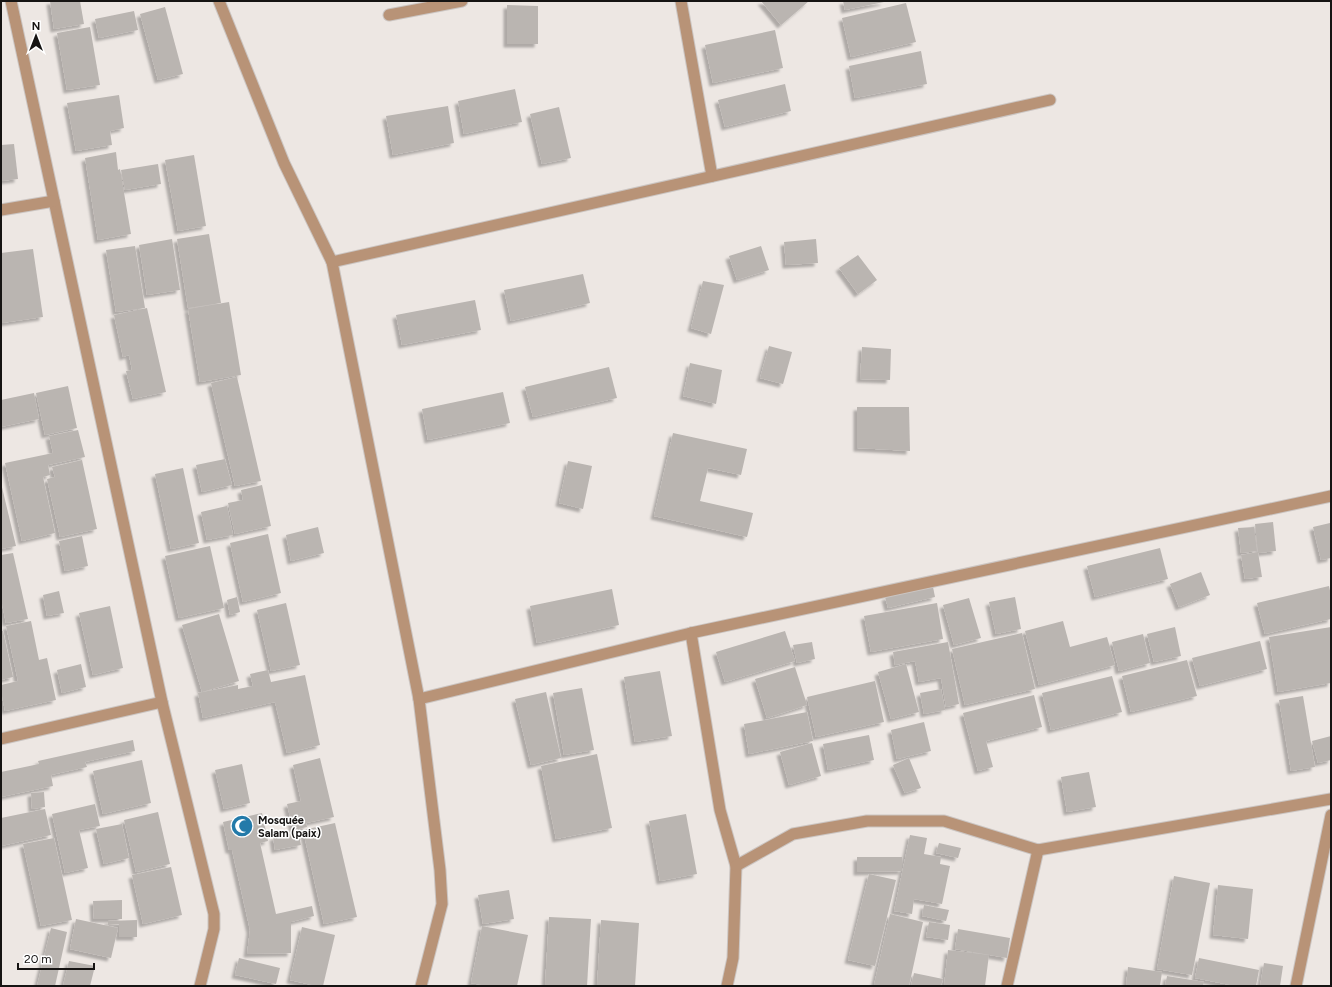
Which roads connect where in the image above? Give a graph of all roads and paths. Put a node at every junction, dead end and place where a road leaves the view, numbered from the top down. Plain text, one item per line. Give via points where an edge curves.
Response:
1 (11, 1) edge
2 (219, 1) edge
3 (462, 1) edge
4 (681, 1) edge
5 (389, 15) dead end
6 (1050, 100) dead end
7 (712, 176) junction
8 (54, 201) junction
9 (1, 210) edge
10 (332, 262) junction
11 (1331, 496) edge
12 (691, 633) junction
13 (419, 699) junction
14 (162, 702) junction
15 (1, 739) edge
16 (1331, 799) edge
17 (1331, 815) edge
18 (1038, 850) junction
19 (736, 866) junction
20 (200, 986) edge
21 (422, 986) edge
22 (727, 986) edge
23 (1007, 986) edge
24 (1296, 986) edge

1 - 8 street
2 - 10 street via 284,164
3 - 5 street
4 - 7 street
6 - 7 street
7 - 10 street
8 - 9 street
8 - 14 street
10 - 13 street
11 - 12 street
12 - 13 street
12 - 19 street via 720,810
13 - 21 street via 442,888 442,904
14 - 15 street
14 - 20 street via 214,914 214,929
16 - 18 street
17 - 24 street
18 - 19 street via 944,821 867,821 793,834
18 - 23 street
19 - 22 street via 733,958

